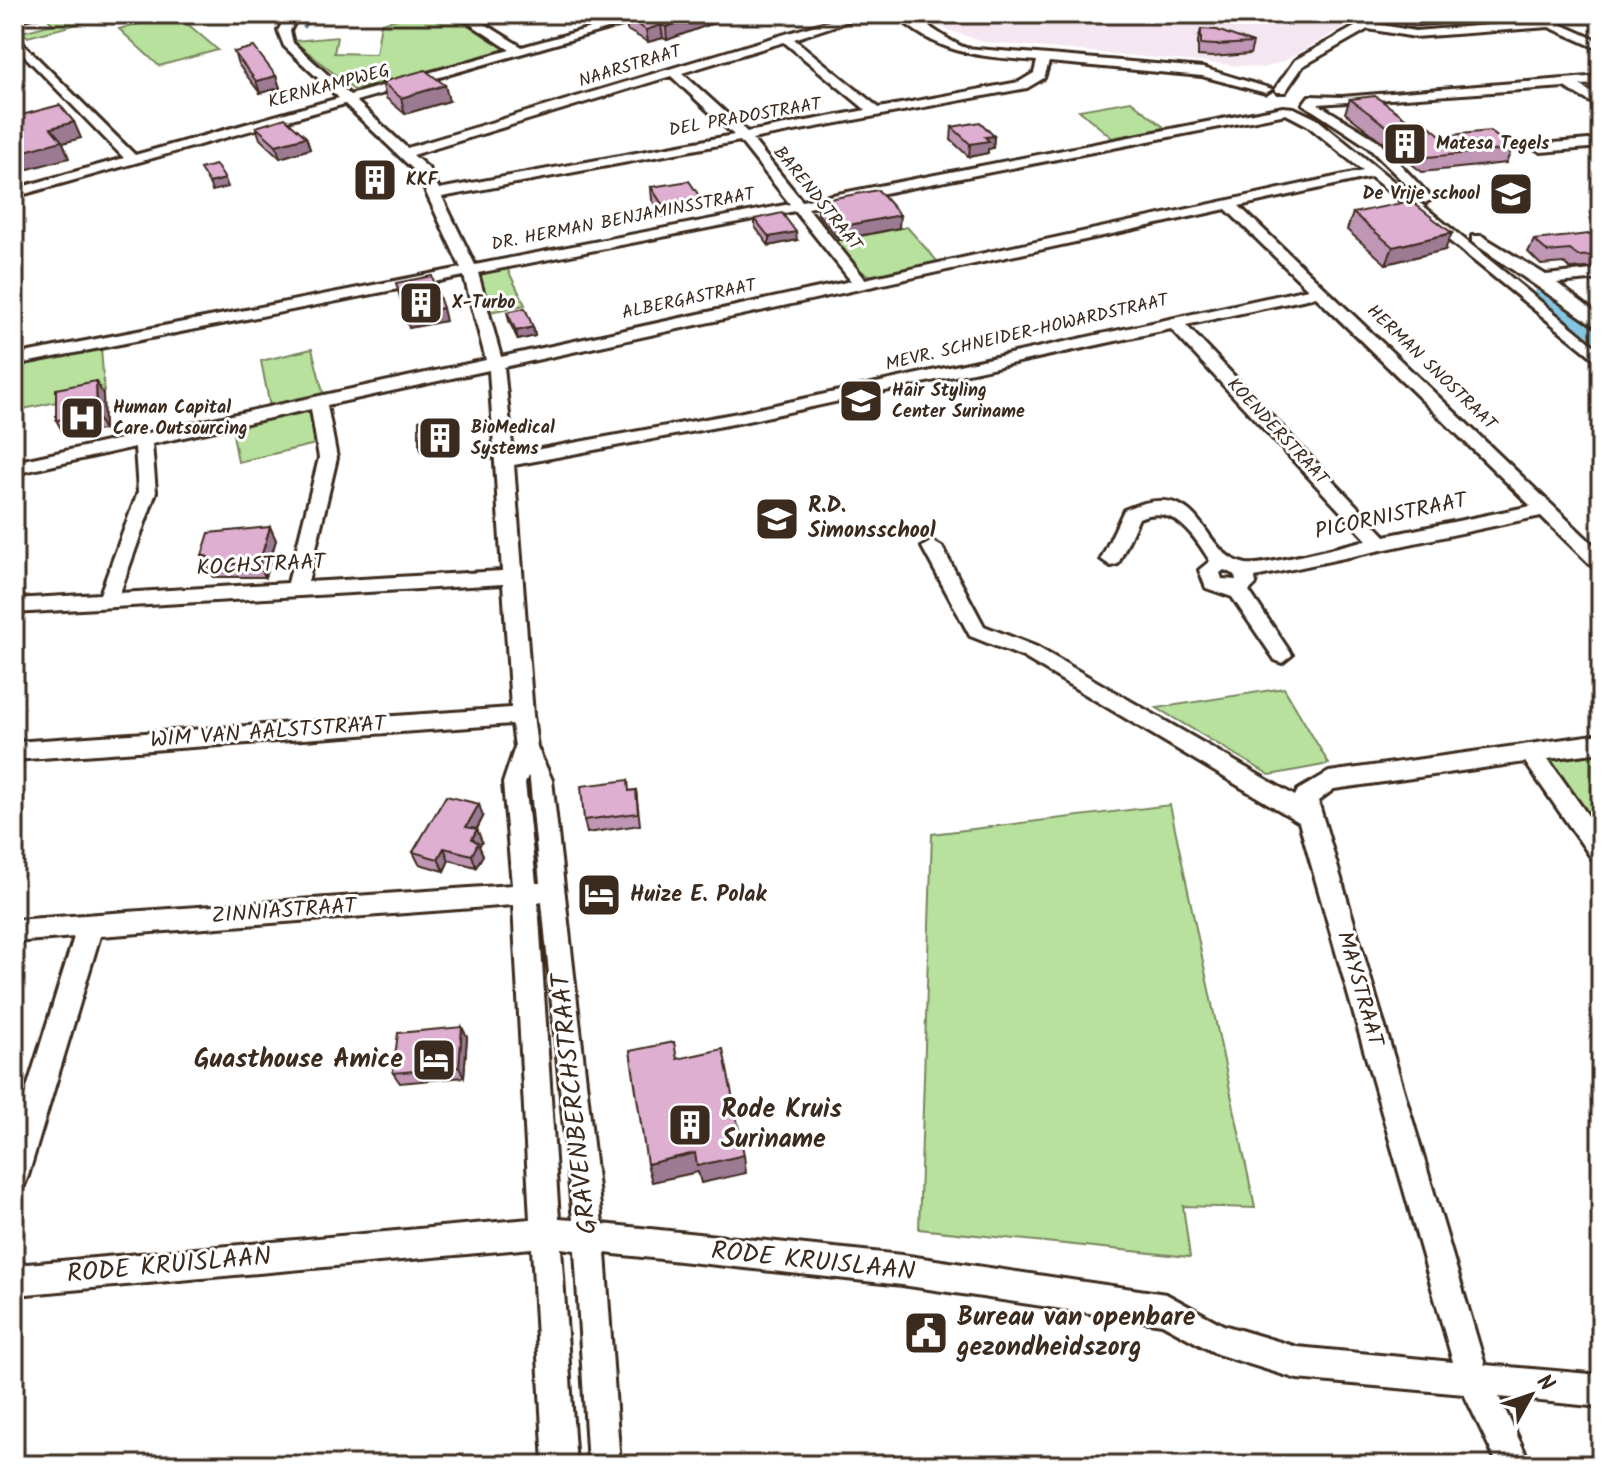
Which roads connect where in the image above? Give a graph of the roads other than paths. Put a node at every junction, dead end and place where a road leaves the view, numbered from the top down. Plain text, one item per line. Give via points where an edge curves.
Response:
1 (33, 14) edge
2 (293, 14) edge
3 (461, 14) edge
4 (654, 14) edge
5 (864, 14) edge
6 (901, 14) edge
7 (1386, 14) edge
8 (1531, 14) edge
9 (14, 18) edge
10 (1551, 23) junction
11 (1366, 25) junction
12 (786, 38) junction
13 (16, 42) edge
14 (1601, 46) edge
15 (521, 52) junction
16 (1044, 58) junction
17 (674, 72) junction
18 (1291, 73) junction
19 (1601, 80) edge
20 (1567, 83) junction
21 (1281, 89) junction
22 (1261, 97) junction
23 (1306, 99) junction
24 (350, 100) junction
25 (1601, 104) edge
26 (1286, 111) junction
27 (877, 113) junction
28 (1240, 118) junction
29 (743, 136) junction
30 (1601, 143) edge
31 (1541, 148) dead end
32 (405, 153) junction
33 (133, 160) junction
34 (1372, 173) junction
35 (14, 193) edge
36 (436, 194) junction
37 (798, 204) junction
38 (1230, 205) junction
39 (469, 268) junction
40 (1601, 274) edge
41 (1543, 280) junction
42 (861, 284) junction
43 (1512, 286) junction
44 (1322, 291) junction
45 (1173, 321) junction
46 (1601, 325) edge
47 (1601, 359) edge
48 (14, 360) edge
49 (494, 362) junction
50 (318, 400) junction
51 (143, 440) junction
52 (505, 461) junction
53 (14, 468) edge
54 (1547, 509) junction
55 (1381, 544) junction
56 (932, 547) dead end
57 (1111, 559) dead end
58 (1601, 563) edge
59 (510, 577) junction
60 (1241, 580) junction
61 (297, 588) junction
62 (108, 599) junction
63 (14, 606) edge
64 (1282, 655) dead end
65 (522, 715) junction
66 (1601, 743) edge
67 (526, 747) junction
68 (14, 751) edge
69 (1531, 753) junction
70 (1309, 816) junction
71 (1601, 853) edge
72 (553, 892) junction
73 (525, 894) junction
74 (90, 926) junction
75 (14, 931) edge
76 (14, 1176) edge
77 (547, 1232) junction
78 (589, 1238) junction
79 (14, 1275) edge
80 (1474, 1380) junction
81 (1601, 1391) edge
82 (560, 1465) edge
83 (604, 1465) edge
84 (1515, 1465) edge

1 - 9 street
2 - 24 street, GRAVENBERCHSTRAAT via 284,31 288,44
3 - 15 street
4 - 15 street, KERNKAMPWEG
5 - 12 street, NAARSTRAAT
6 - 16 street via 953,48
7 - 11 street
8 - 10 street
10 - 11 street via 1415,34
10 - 14 street
11 - 18 street via 1299,63
12 - 17 street, NAARSTRAAT
12 - 27 street
13 - 33 street
15 - 24 street, KERNKAMPWEG
16 - 22 street via 1178,70 1234,84
16 - 27 street, DEL PRADOSTRAAT via 1035,81
17 - 29 street, BARENDSTRAAT
17 - 32 street, NAARSTRAAT
18 - 21 street
18 - 23 street
19 - 20 street
20 - 23 street via 1342,101
20 - 25 street
21 - 22 street
21 - 23 street
22 - 26 street
22 - 28 street, DR. HERMAN BENJAMINSSTRAAT via 1256,112
23 - 26 street, DR. HERMAN BENJAMINSSTRAAT
23 - 41 street via 1372,143 1423,198 1498,255
24 - 32 street, GRAVENBERCHSTRAAT
24 - 33 street, KERNKAMPWEG
26 - 28 street, DR. HERMAN BENJAMINSSTRAAT
26 - 34 street via 1307,118
27 - 29 street, DEL PRADOSTRAAT
28 - 37 street, DR. HERMAN BENJAMINSSTRAAT
29 - 36 street, DEL PRADOSTRAAT
29 - 37 street, BARENDSTRAAT
30 - 31 street
32 - 36 street, GRAVENBERCHSTRAAT
33 - 35 street, KERNKAMPWEG
34 - 38 street, ALBERGASTRAAT
34 - 43 street
36 - 39 street, GRAVENBERCHSTRAAT
37 - 39 street, DR. HERMAN BENJAMINSSTRAAT
37 - 42 street, BARENDSTRAAT
38 - 42 street, ALBERGASTRAAT
38 - 44 street, HERMAN SNOSTRAAT
39 - 48 street, DR. HERMAN BENJAMINSSTRAAT
39 - 49 street, GRAVENBERCHSTRAAT
40 - 41 street
41 - 43 street
41 - 46 street
42 - 49 street, ALBERGASTRAAT
43 - 47 street
44 - 45 street, MEVR. SCHNEIDER-HOWARDSTRAAT
44 - 54 street, HERMAN SNOSTRAAT
45 - 52 street, MEVR. SCHNEIDER-HOWARDSTRAAT via 738,418
45 - 55 street, KOENDERSTRAAT
49 - 50 street, ALBERGASTRAAT
49 - 52 street, GRAVENBERCHSTRAAT
50 - 51 street, ALBERGASTRAAT
50 - 61 street via 328,458
51 - 53 street, ALBERGASTRAAT
51 - 62 street via 147,492
52 - 59 street, GRAVENBERCHSTRAAT
54 - 55 street, PICORNISTRAAT
54 - 58 street, HERMAN SNOSTRAAT
55 - 60 street, PICORNISTRAAT
56 - 70 street via 980,633 1030,652
57 - 60 street via 1131,514 1163,506 1191,520
59 - 61 street, KOCHSTRAAT
59 - 65 street, GRAVENBERCHSTRAAT
60 - 64 street
61 - 62 street, KOCHSTRAAT
62 - 63 street, KOCHSTRAAT
65 - 67 street, GRAVENBERCHSTRAAT
65 - 68 street, WIM VAN AALSTSTRAAT
66 - 69 street
67 - 72 street, GRAVENBERCHSTRAAT via 541,780
67 - 73 street, GRAVENBERCHSTRAAT via 514,783
69 - 70 street via 1329,781 1306,797
69 - 71 street
70 - 80 street, MAYSTRAAT
72 - 73 street, ZINNIASTRAAT
72 - 78 street, GRAVENBERCHSTRAAT
73 - 74 street, ZINNIASTRAAT
73 - 77 street, GRAVENBERCHSTRAAT
74 - 75 street, ZINNIASTRAAT
74 - 76 street
77 - 78 street, RODE KRUISLAAN
77 - 79 street, RODE KRUISLAAN via 27,1279
77 - 82 street, GRAVENBERCHSTRAAT
78 - 80 street, RODE KRUISLAAN via 902,1270 1166,1309 1217,1339 1297,1363
78 - 83 street, GRAVENBERCHSTRAAT
80 - 81 street, RODE KRUISLAAN
80 - 84 street, MAYSTRAAT

